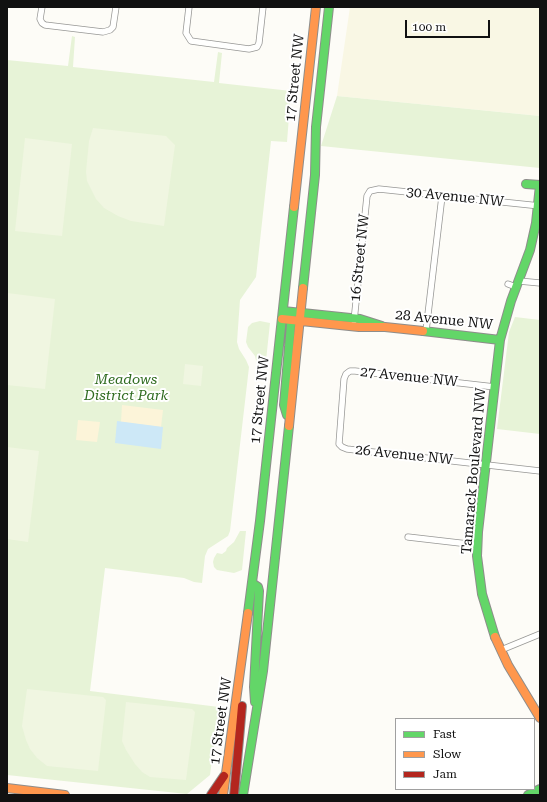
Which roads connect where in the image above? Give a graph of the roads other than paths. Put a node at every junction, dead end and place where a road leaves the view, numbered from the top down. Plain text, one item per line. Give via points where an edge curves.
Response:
1 (42, 7) edge
2 (116, 7) edge
3 (189, 7) edge
4 (263, 7) edge
5 (316, 7) edge
6 (329, 7) edge
7 (526, 184) dead end
8 (370, 191) joint
9 (442, 196) junction
10 (539, 206) edge
11 (508, 284) dead end
12 (517, 284) junction
13 (540, 284) edge
14 (285, 317) junction
15 (300, 317) junction
16 (354, 318) junction
17 (353, 327) junction
18 (385, 327) junction
19 (426, 331) junction
20 (500, 340) junction
21 (494, 386) junction
22 (288, 422) junction
23 (340, 446) joint
24 (486, 465) junction
25 (540, 471) edge
26 (408, 537) dead end
27 (477, 545) junction
28 (252, 583) junction
29 (540, 634) edge
30 (501, 650) junction
31 (241, 675) junction
32 (256, 715) junction
33 (540, 718) edge
34 (227, 768) junction
35 (246, 779) junction
36 (7, 788) edge
37 (540, 789) edge
38 (65, 795) edge
39 (211, 795) edge
40 (223, 795) edge
41 (234, 795) edge
42 (243, 795) edge
43 (248, 795) edge
44 (528, 795) edge

1 - 2 street via 40,19 48,26 103,32 110,30 114,24
3 - 4 street via 186,31 189,39 196,43 249,48 257,47 259,43
5 - 14 main road, 17 Street NW
6 - 15 main road, 17 Street NW
7 - 10 main road, Tamarack Boulevard NW via 540,185
8 - 9 street, 30 Avenue NW via 379,189
8 - 16 street, 16 Street NW via 367,196
9 - 10 street, 30 Avenue NW
9 - 19 street
10 - 12 main road, Tamarack Boulevard NW via 532,244
11 - 12 street
12 - 13 street
12 - 20 main road, Tamarack Boulevard NW
14 - 15 main road, 28 Avenue NW
14 - 22 main road via 284,405
14 - 28 main road, 17 Street NW
15 - 16 main road, 28 Avenue NW
15 - 17 main road, 28 Avenue NW
15 - 22 main road, 17 Street NW
16 - 17 street, 16 Street NW
16 - 18 main road, 28 Avenue NW
17 - 18 main road, 28 Avenue NW
18 - 19 main road, 28 Avenue NW
19 - 20 main road, 28 Avenue NW
20 - 21 main road, Tamarack Boulevard NW
21 - 23 street, 27 Avenue NW via 355,370 348,372 343,387 338,439
21 - 24 main road, Tamarack Boulevard NW
22 - 32 main road, 17 Street NW
23 - 24 street, 26 Avenue NW via 347,449
24 - 25 street, 26 Avenue NW
24 - 27 main road, Tamarack Boulevard NW
26 - 27 street
27 - 30 main road, Tamarack Boulevard NW via 482,594 490,624
28 - 31 main road, 17 Street NW
28 - 32 main road via 259,591 254,687
29 - 30 street
30 - 33 main road, Tamarack Boulevard NW
31 - 34 main road, 17 Street NW
31 - 41 main road via 242,703
32 - 35 main road, 17 Street NW
34 - 39 main road via 220,785
34 - 40 main road, 17 Street NW
35 - 42 main road, 17 Street NW
35 - 43 main road
36 - 38 main road
37 - 44 main road

